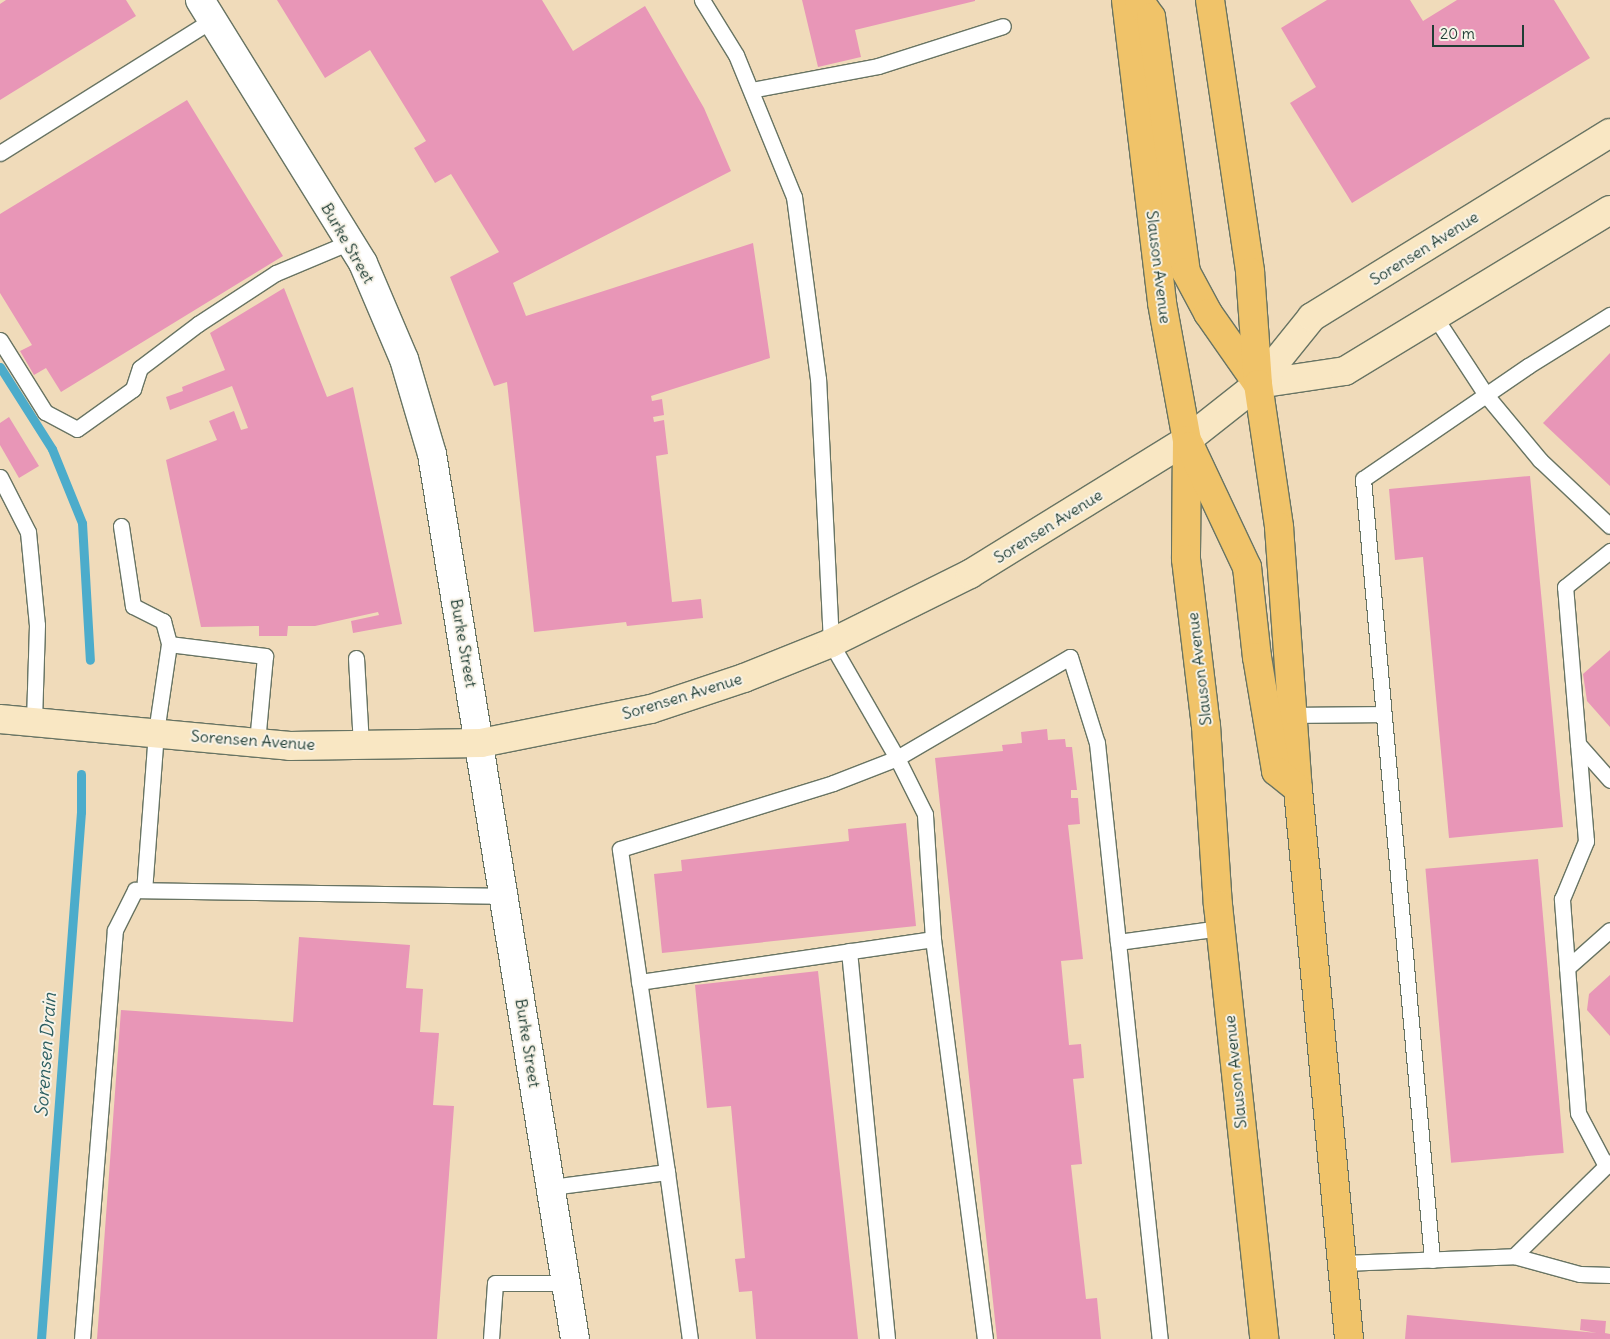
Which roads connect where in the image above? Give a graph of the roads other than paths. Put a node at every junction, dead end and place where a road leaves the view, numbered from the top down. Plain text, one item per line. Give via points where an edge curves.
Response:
1 (702, 0) edge
2 (1126, 0) edge
3 (1139, 0) edge
4 (1210, 0) edge
5 (206, 10) edge
6 (1003, 26) dead end
7 (751, 90) junction
8 (1610, 133) edge
9 (0, 154) edge
10 (1610, 210) edge
11 (350, 242) junction
12 (1610, 315) edge
13 (1435, 316) junction
14 (0, 340) edge
15 (1258, 384) junction
16 (1486, 395) junction
17 (1187, 440) junction
18 (0, 477) edge
19 (120, 526) dead end
20 (1610, 526) edge
21 (1610, 551) edge
22 (831, 643) junction
23 (169, 644) junction
24 (356, 658) dead end
25 (1383, 714) junction
26 (1292, 715) junction
27 (0, 719) edge
28 (34, 721) junction
29 (156, 732) junction
30 (257, 742) junction
31 (481, 743) junction
32 (360, 744) junction
33 (1578, 744) junction
34 (897, 758) junction
35 (1610, 780) edge
36 (1298, 789) junction
37 (144, 890) junction
38 (505, 896) junction
39 (1220, 928) junction
40 (1610, 930) edge
41 (933, 939) junction
42 (1118, 942) junction
43 (849, 951) junction
44 (1567, 968) junction
45 (639, 982) junction
46 (1608, 1164) edge
47 (668, 1172) junction
48 (551, 1187) junction
49 (1514, 1256) junction
50 (1432, 1260) junction
51 (1343, 1263) junction
52 (1610, 1275) edge
53 (566, 1283) junction
54 (82, 1339) edge
55 (491, 1339) edge
56 (575, 1339) edge
57 (690, 1339) edge
58 (887, 1339) edge
59 (985, 1339) edge
60 (1160, 1339) edge
61 (1264, 1339) edge
62 (1349, 1339) edge

1 - 7 lane via 736,55
2 - 17 main road, Slauson Avenue via 1162,303
3 - 15 main road via 1151,17 1186,272 1208,313
4 - 15 main road via 1250,272
5 - 9 lane
5 - 11 street, Burke Street
6 - 7 lane via 878,66
7 - 22 lane via 794,197 818,379
8 - 15 street, Sorensen Avenue via 1312,317
10 - 13 street, Sorensen Avenue
11 - 14 lane via 276,273 198,324 140,368 133,389 77,430 45,412
11 - 31 street, Burke Street via 363,263 404,359 432,454
12 - 16 lane
13 - 15 street, Sorensen Avenue via 1345,371
13 - 16 lane
15 - 17 street, Sorensen Avenue
15 - 26 main road via 1279,527
16 - 20 lane via 1540,460
16 - 25 lane via 1363,479
17 - 22 street, Sorensen Avenue via 970,574
17 - 36 main road via 1247,567 1257,657 1276,771
17 - 39 main road, Slauson Avenue via 1186,559 1206,726
18 - 28 lane via 28,532 37,625
19 - 23 lane via 133,606 163,621
21 - 33 lane via 1565,587
22 - 31 street, Sorensen Avenue via 744,678 651,709
22 - 34 lane
23 - 29 lane
23 - 30 lane via 265,656
24 - 32 lane
25 - 26 lane
25 - 50 lane
26 - 36 main road
27 - 28 street, Sorensen Avenue
28 - 29 street, Sorensen Avenue
29 - 30 street, Sorensen Avenue
29 - 37 lane
30 - 32 street, Sorensen Avenue via 290,746
31 - 32 street, Sorensen Avenue
31 - 38 street, Burke Street
33 - 35 lane
33 - 44 lane via 1586,841 1562,899
34 - 41 lane via 925,814
34 - 42 lane via 1070,657 1097,743
34 - 45 lane via 834,783 620,850
36 - 51 main road
37 - 38 lane
37 - 54 lane via 135,890 115,930
38 - 48 street, Burke Street
39 - 42 lane
39 - 61 main road, Slauson Avenue
40 - 44 lane
41 - 43 lane
41 - 59 lane
42 - 60 lane
43 - 45 lane
43 - 58 lane
44 - 46 lane via 1578,1113
45 - 47 lane
46 - 49 lane
47 - 48 lane
47 - 57 lane
48 - 53 street, Burke Street
49 - 50 lane
49 - 52 lane via 1580,1274
50 - 51 lane
51 - 62 main road
53 - 55 lane via 495,1283
53 - 56 street, Burke Street

